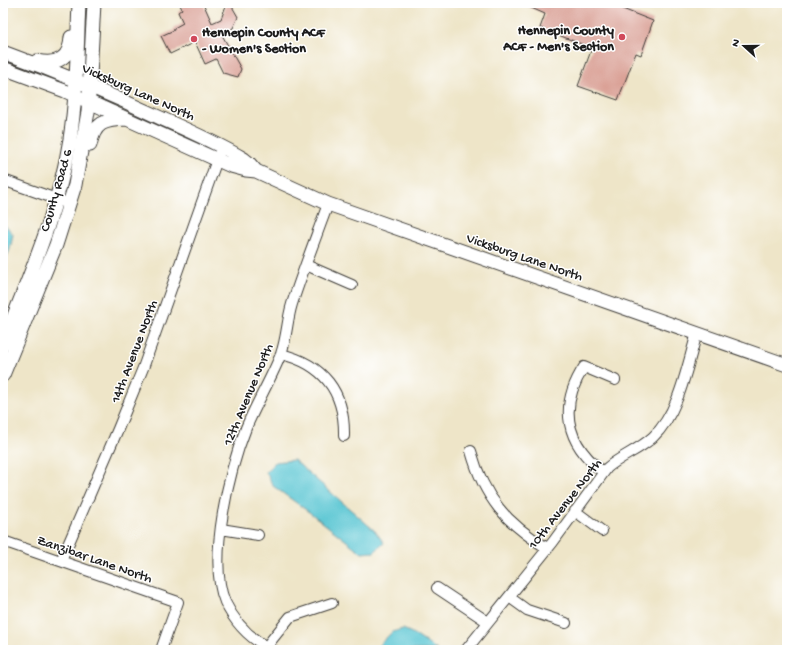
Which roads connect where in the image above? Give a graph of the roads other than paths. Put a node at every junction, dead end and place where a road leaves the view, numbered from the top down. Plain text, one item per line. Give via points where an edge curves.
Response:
1 (73, 3) edge
2 (79, 3) edge
3 (94, 3) edge
4 (3, 52) edge
5 (19, 58) junction
6 (3, 68) edge
7 (75, 80) junction
8 (90, 86) junction
9 (74, 95) junction
10 (89, 102) junction
11 (128, 119) junction
12 (222, 146) junction
13 (217, 160) junction
14 (256, 171) junction
15 (3, 180) edge
16 (56, 200) junction
17 (71, 201) junction
18 (328, 204) junction
19 (306, 265) junction
20 (352, 285) dead end
21 (697, 333) junction
22 (3, 343) edge
23 (281, 354) junction
24 (787, 365) edge
25 (3, 375) edge
26 (615, 380) dead end
27 (344, 436) dead end
28 (471, 451) dead end
29 (603, 472) junction
30 (575, 511) junction
31 (221, 529) junction
32 (602, 531) dead end
33 (258, 535) dead end
34 (3, 541) edge
35 (548, 548) junction
36 (61, 561) junction
37 (437, 588) dead end
38 (509, 597) junction
39 (332, 603) dead end
40 (488, 622) junction
41 (566, 623) dead end
42 (268, 649) edge
43 (161, 650) edge
44 (466, 650) edge

1 - 5 main road via 71,44 66,55 50,63
2 - 7 main road, County Road 6
3 - 8 main road, County Road 6
4 - 5 main road, Vicksburg Lane North
5 - 7 main road, Vicksburg Lane North
6 - 9 main road, Vicksburg Lane North
7 - 8 main road, Vicksburg Lane North
7 - 9 main road, County Road 6
8 - 10 main road, County Road 6
8 - 12 main road, Vicksburg Lane North
9 - 10 main road, Vicksburg Lane North
9 - 16 main road, County Road 6 via 70,140
10 - 11 main road, Vicksburg Lane North
10 - 17 main road, County Road 6 via 80,164
11 - 13 main road, Vicksburg Lane North
11 - 17 main road via 108,120 94,130 82,182
12 - 13 street, 14th Avenue North
12 - 14 main road, Vicksburg Lane North via 249,163
13 - 14 main road, Vicksburg Lane North via 237,168
13 - 36 street, 14th Avenue North via 143,368
14 - 18 main road, Vicksburg Lane North
15 - 16 street
16 - 17 street
16 - 22 main road, County Road 6
17 - 25 main road, County Road 6 via 56,245
18 - 19 street, 12th Avenue North
18 - 21 main road, Vicksburg Lane North
19 - 20 street
19 - 23 street, 12th Avenue North via 292,305
21 - 24 main road, Vicksburg Lane North
21 - 29 street, 10th Avenue North via 670,415 653,438 615,461
23 - 27 street via 308,363 329,382 342,408
23 - 31 street, 12th Avenue North via 246,427 228,489
26 - 29 street via 584,367 571,394 569,409 574,438 581,451
28 - 35 street via 482,482 503,514 531,539
29 - 30 street, 10th Avenue North
30 - 32 street
30 - 35 street, 10th Avenue North
31 - 33 street
31 - 42 street, 12th Avenue North via 219,571 225,601 240,626
34 - 36 street, Zanzibar Lane North
35 - 38 street, 10th Avenue North
36 - 43 street, Zanzibar Lane North via 178,602
37 - 40 street
38 - 40 street, 10th Avenue North
38 - 41 street via 527,610
39 - 42 street via 290,616
40 - 44 street, 10th Avenue North

